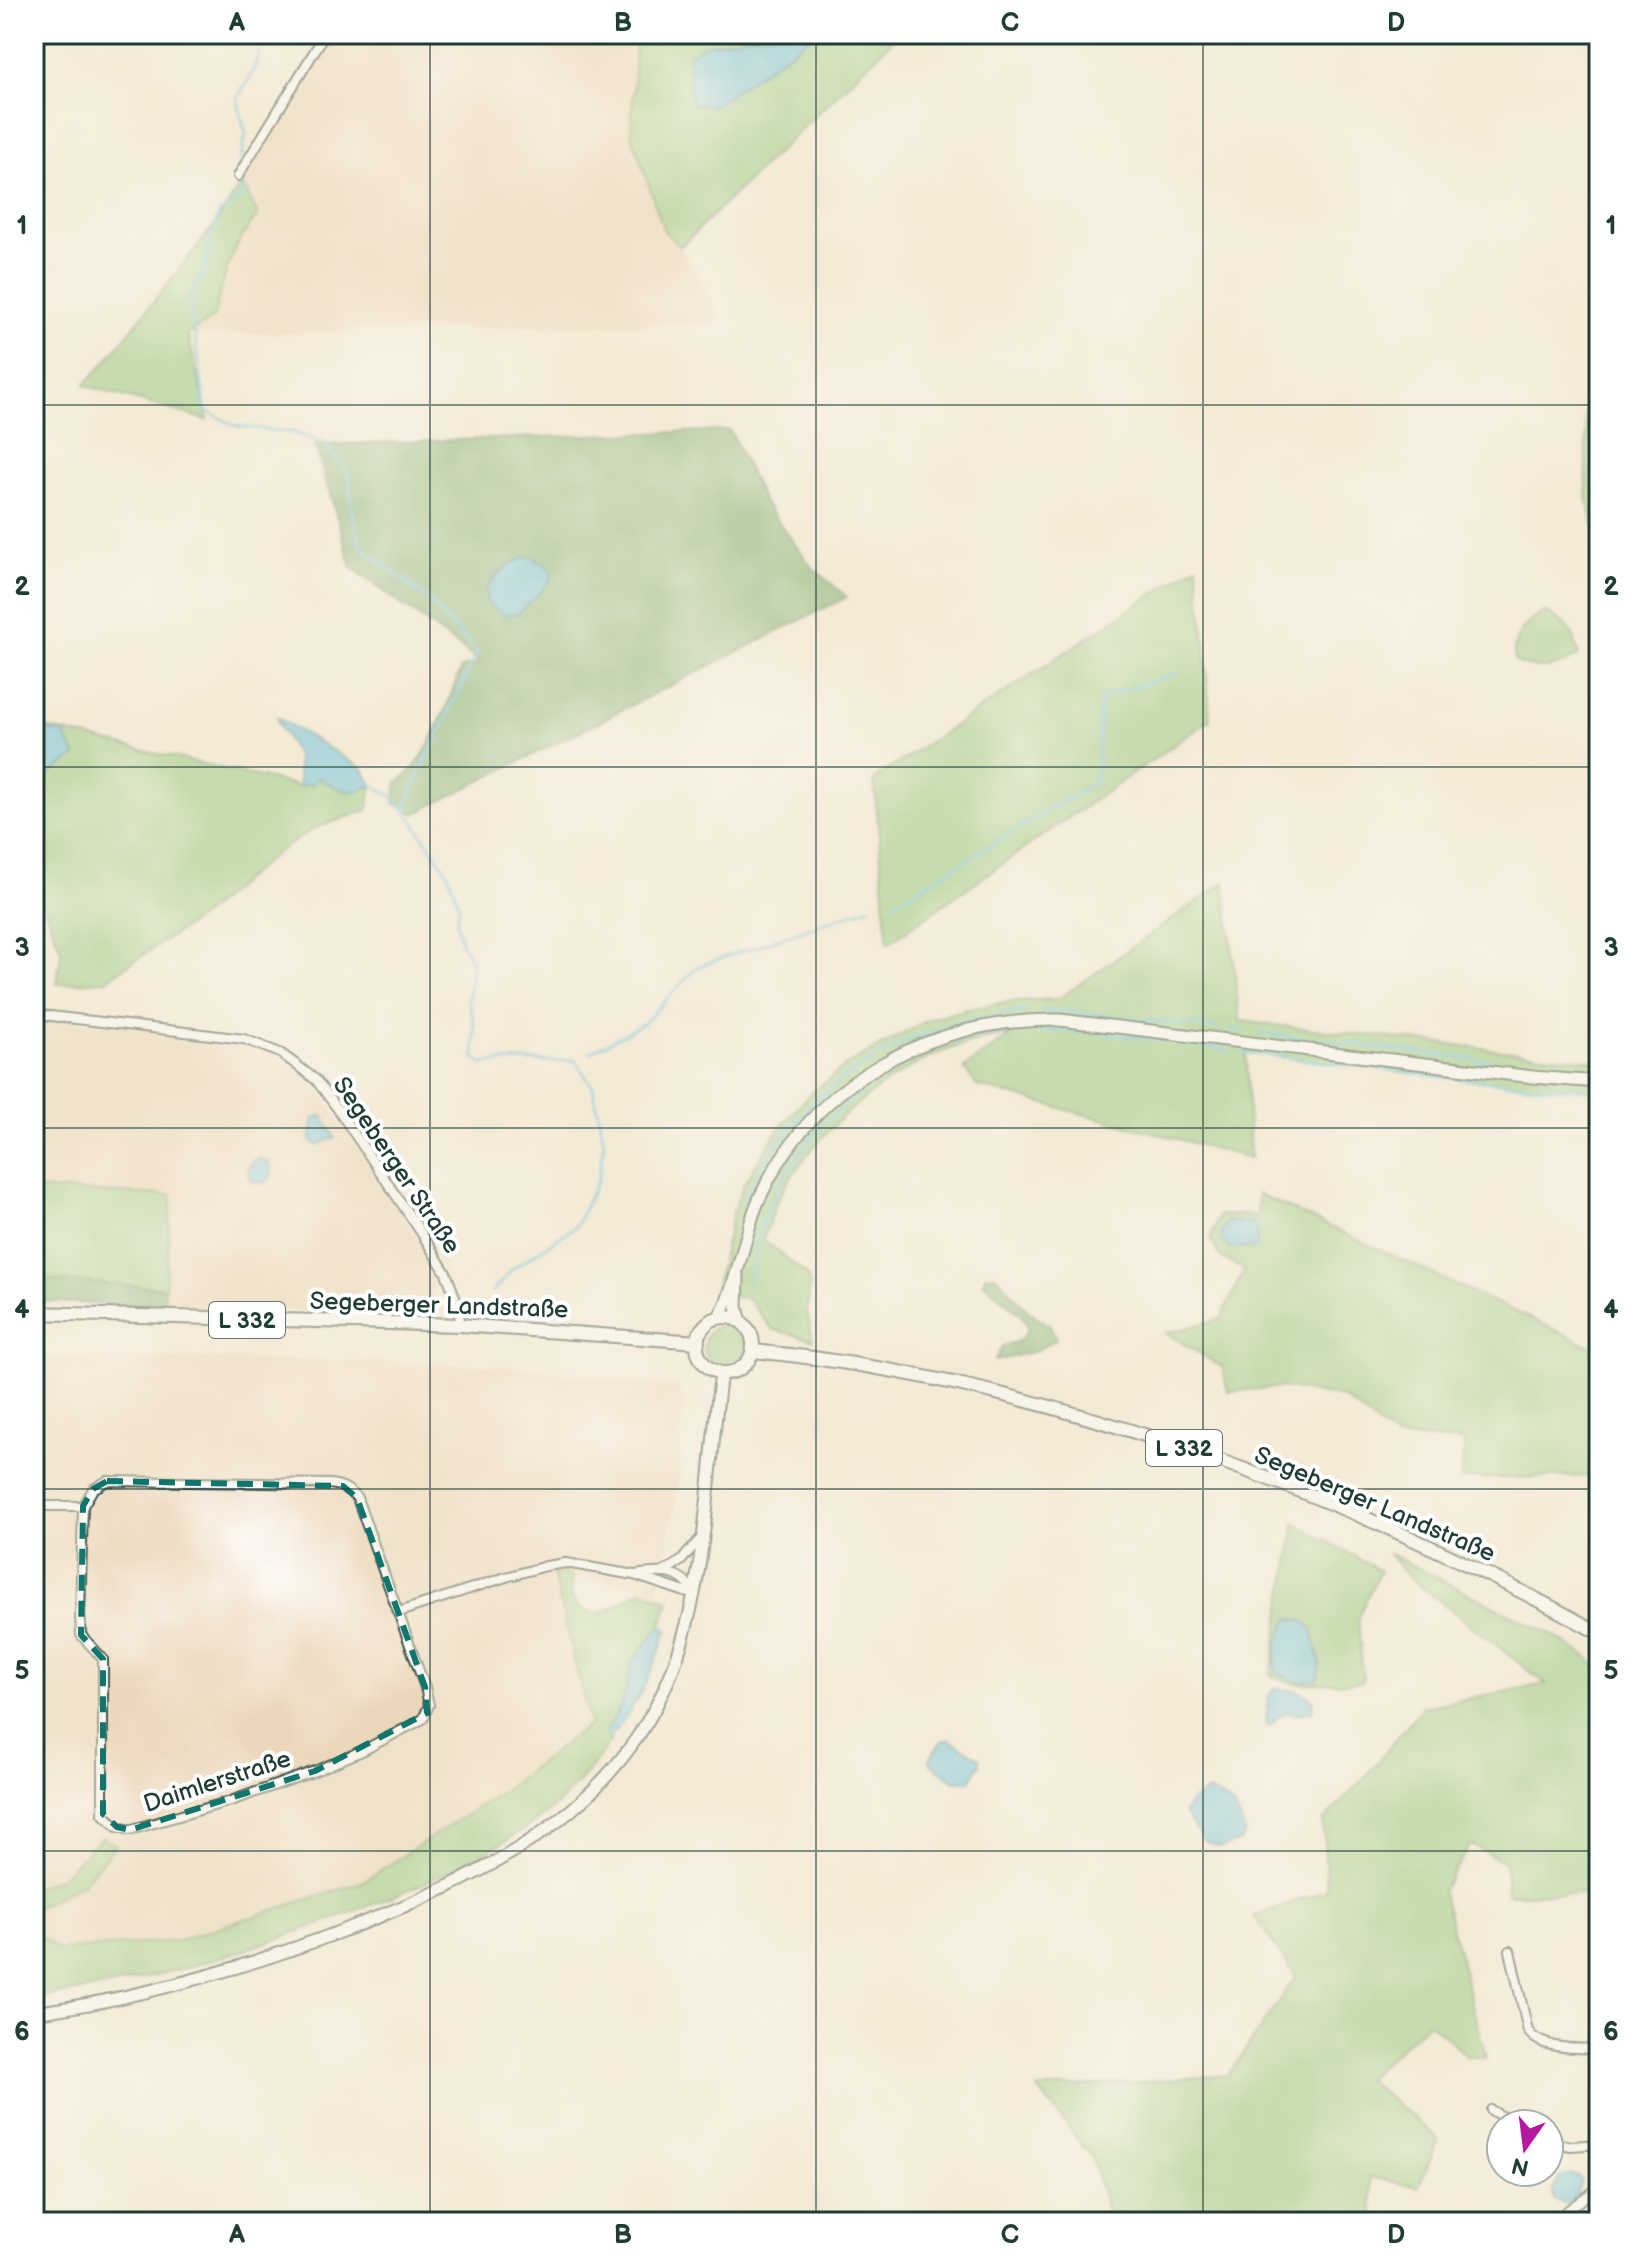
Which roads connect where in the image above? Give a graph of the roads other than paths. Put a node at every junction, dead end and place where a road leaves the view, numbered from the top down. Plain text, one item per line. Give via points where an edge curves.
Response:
1 (325, 34) edge
2 (238, 176) dead end
3 (34, 1014) edge
4 (1599, 1082) edge
5 (738, 1264) junction
6 (34, 1313) edge
7 (718, 1318) junction
8 (741, 1322) junction
9 (460, 1325) junction
10 (698, 1342) junction
11 (753, 1351) junction
12 (721, 1373) junction
13 (34, 1506) edge
14 (83, 1506) junction
15 (701, 1538) junction
16 (662, 1572) junction
17 (634, 1575) junction
18 (694, 1595) junction
19 (399, 1612) junction
20 (1595, 1633) edge
21 (1510, 1951) dead end
22 (34, 2013) edge
23 (1599, 2049) edge
24 (1599, 2144) edge
25 (1565, 2145) edge
26 (1599, 2187) edge
27 (1552, 2222) edge

1 - 2 street
3 - 9 street, Segeberger Straße via 244,1039 294,1063 316,1080 337,1108 422,1234 446,1273
4 - 5 main road via 1060,1020 973,1027 926,1042 876,1067 817,1115 771,1177
5 - 7 main road
5 - 8 main road
6 - 9 main road, Segeberger Landstraße / L 332
7 - 8 main road
7 - 10 main road via 706,1325
8 - 11 main road via 751,1335
9 - 10 main road, Segeberger Landstraße / L 332
10 - 12 main road via 704,1363
11 - 12 main road via 742,1368
11 - 20 main road, Segeberger Landstraße / L 332 via 922,1377 1160,1440 1359,1517 1523,1593
12 - 15 main road
13 - 14 street
14 - 19 street, Daimlerstraße via 93,1489 107,1481 343,1486 357,1498
14 - 19 street, Daimlerstraße via 81,1635 103,1659 103,1814 117,1827 130,1830 231,1801 315,1771 423,1719 429,1705
15 - 16 street via 681,1561
15 - 18 main road
16 - 17 street
16 - 18 street via 681,1577
17 - 18 street
17 - 19 street via 566,1563 546,1566
18 - 22 main road via 667,1683 630,1746 574,1809 510,1855 433,1895 273,1957 146,1993
21 - 23 street via 1532,2038
24 - 25 street
26 - 27 street

